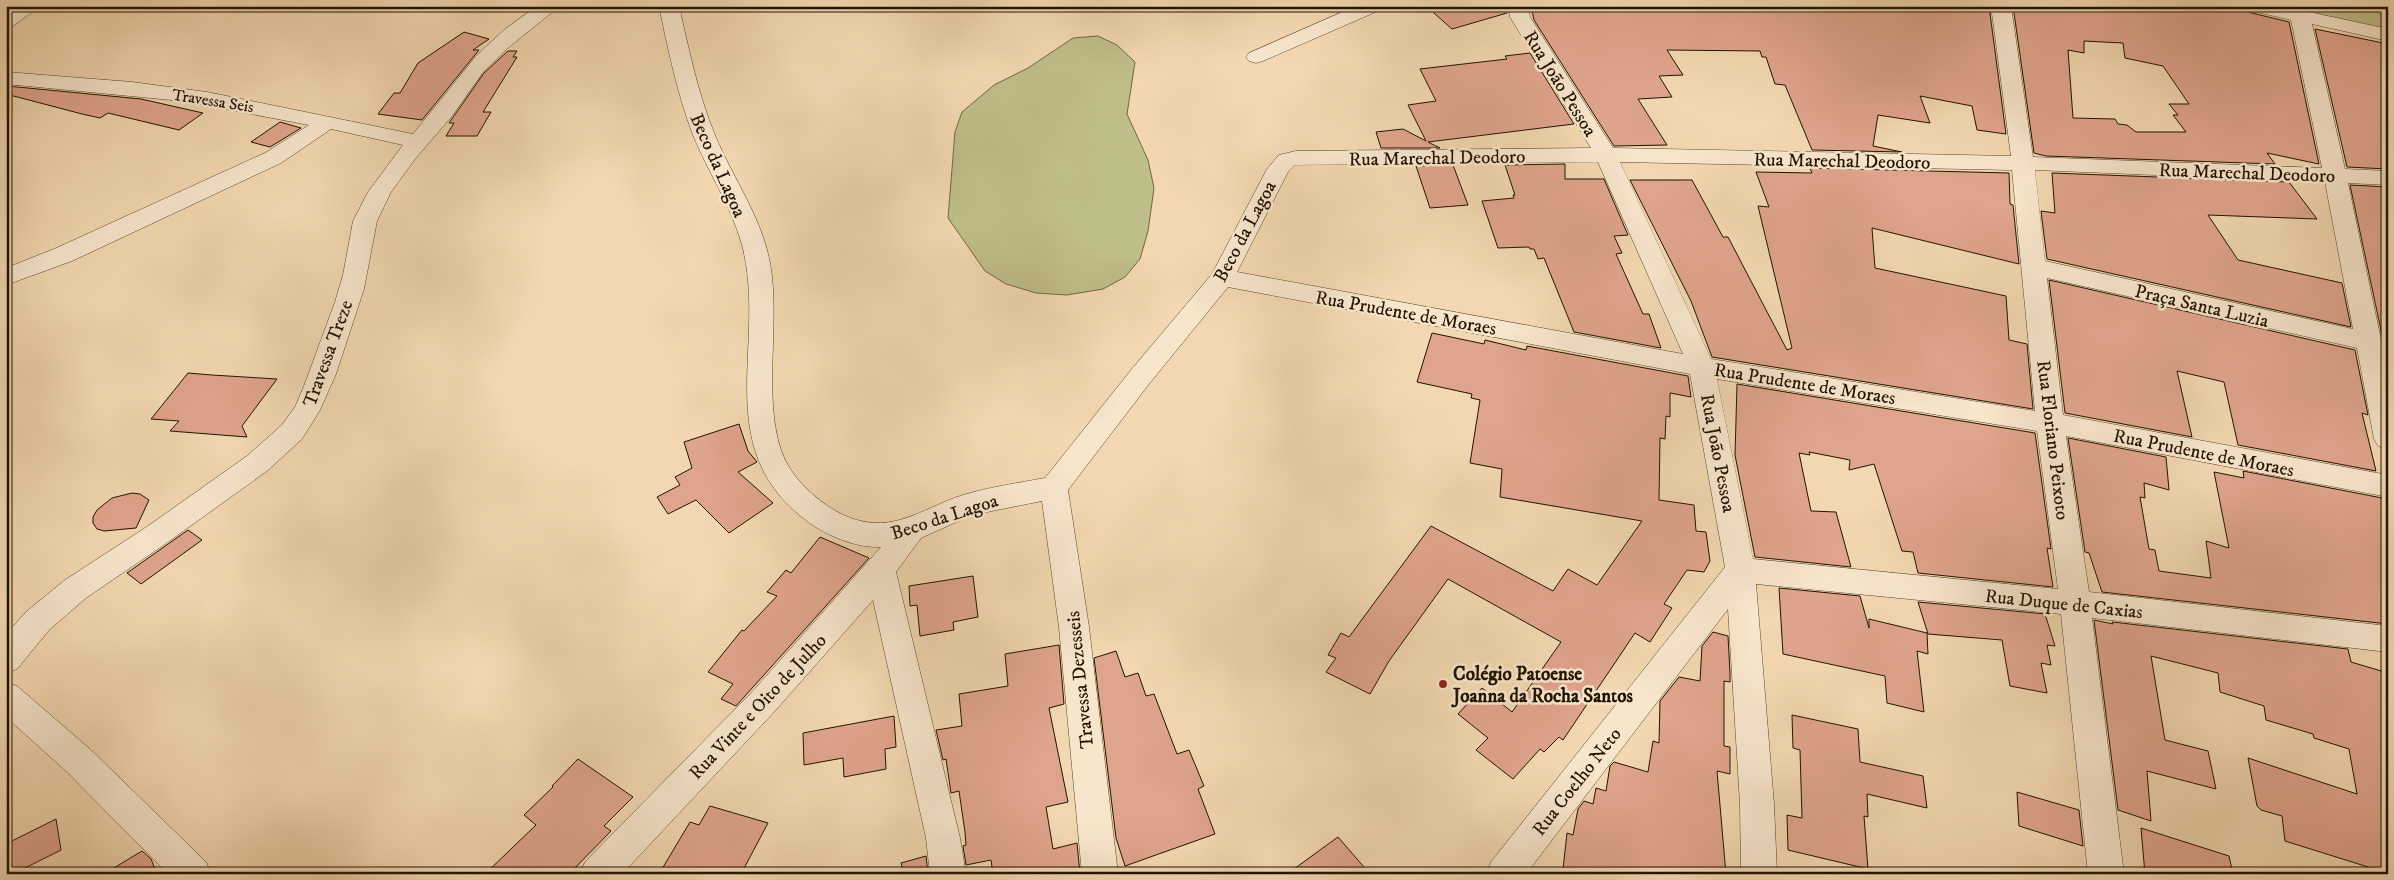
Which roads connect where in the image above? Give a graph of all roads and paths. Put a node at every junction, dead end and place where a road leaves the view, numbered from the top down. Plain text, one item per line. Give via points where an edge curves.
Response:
1 (30, 6) edge
2 (550, 6) edge
3 (669, 6) edge
4 (1373, 6) edge
5 (2001, 6) edge
6 (2255, 6) edge
7 (2373, 6) edge
8 (2388, 9) edge
9 (1514, 10) edge
10 (2298, 11) edge
11 (6, 22) edge
12 (2388, 36) edge
13 (1256, 57) dead end
14 (6, 78) edge
15 (328, 122) junction
16 (417, 141) junction
17 (1606, 155) junction
18 (1296, 158) joint
19 (2024, 164) junction
20 (2335, 176) junction
21 (2388, 178) edge
22 (2034, 267) junction
23 (6, 277) edge
24 (1222, 278) junction
25 (2370, 342) junction
26 (1702, 367) junction
27 (2050, 423) junction
28 (2388, 439) edge
29 (2388, 486) edge
30 (1054, 488) junction
31 (909, 532) junction
32 (881, 570) junction
33 (1740, 570) junction
34 (2075, 603) junction
35 (2388, 639) edge
36 (6, 659) edge
37 (6, 696) edge
38 (194, 874) edge
39 (598, 874) edge
40 (948, 874) edge
41 (1100, 874) edge
42 (1504, 874) edge
43 (1759, 874) edge
44 (2106, 874) edge

1 - 11 street
2 - 16 street, Travessa Treze via 496,47
3 - 31 street, Beco da Lagoa via 693,106 744,217 759,268 764,434 773,465 797,495 818,514 842,528 880,537
4 - 13 street
5 - 19 street, Rua Floriano Peixoto
6 - 10 street
7 - 8 street
9 - 17 street, Rua João Pessoa
10 - 12 street
10 - 20 street
14 - 15 street, Travessa Seis via 206,98
15 - 16 street, Travessa Seis
15 - 23 street via 273,158 63,255
16 - 36 street, Travessa Treze via 386,181 364,223 354,282 319,383 291,434 216,493 83,582 45,613
17 - 18 street, Rua Marechal Deodoro
17 - 19 street, Rua Marechal Deodoro
17 - 26 street, Rua João Pessoa
18 - 24 street, Beco da Lagoa via 1287,160 1278,169
19 - 20 street, Rua Marechal Deodoro
19 - 22 street, Rua Floriano Peixoto
20 - 21 street, Rua Marechal Deodoro
20 - 25 street
22 - 25 street, Praça Santa Luzia
22 - 27 street, Rua Floriano Peixoto
24 - 26 street, Rua Prudente de Moraes
24 - 30 street, Beco da Lagoa
25 - 28 street
26 - 27 street, Rua Prudente de Moraes
26 - 33 street, Rua João Pessoa
27 - 29 street, Rua Prudente de Moraes
27 - 34 street, Rua Floriano Peixoto
30 - 31 street, Beco da Lagoa via 961,507
30 - 41 street, Travessa Dezesseis via 1074,627
31 - 32 street, Rua Vinte e Oito de Julho
32 - 39 street, Rua Vinte e Oito de Julho via 762,702
32 - 40 street via 943,838
33 - 34 street, Rua Duque de Caxias
33 - 42 street, Rua Coelho Neto
33 - 43 street, Rua João Pessoa
34 - 35 street, Rua Duque de Caxias
34 - 44 street, Rua Floriano Peixoto
37 - 38 street via 80,761

